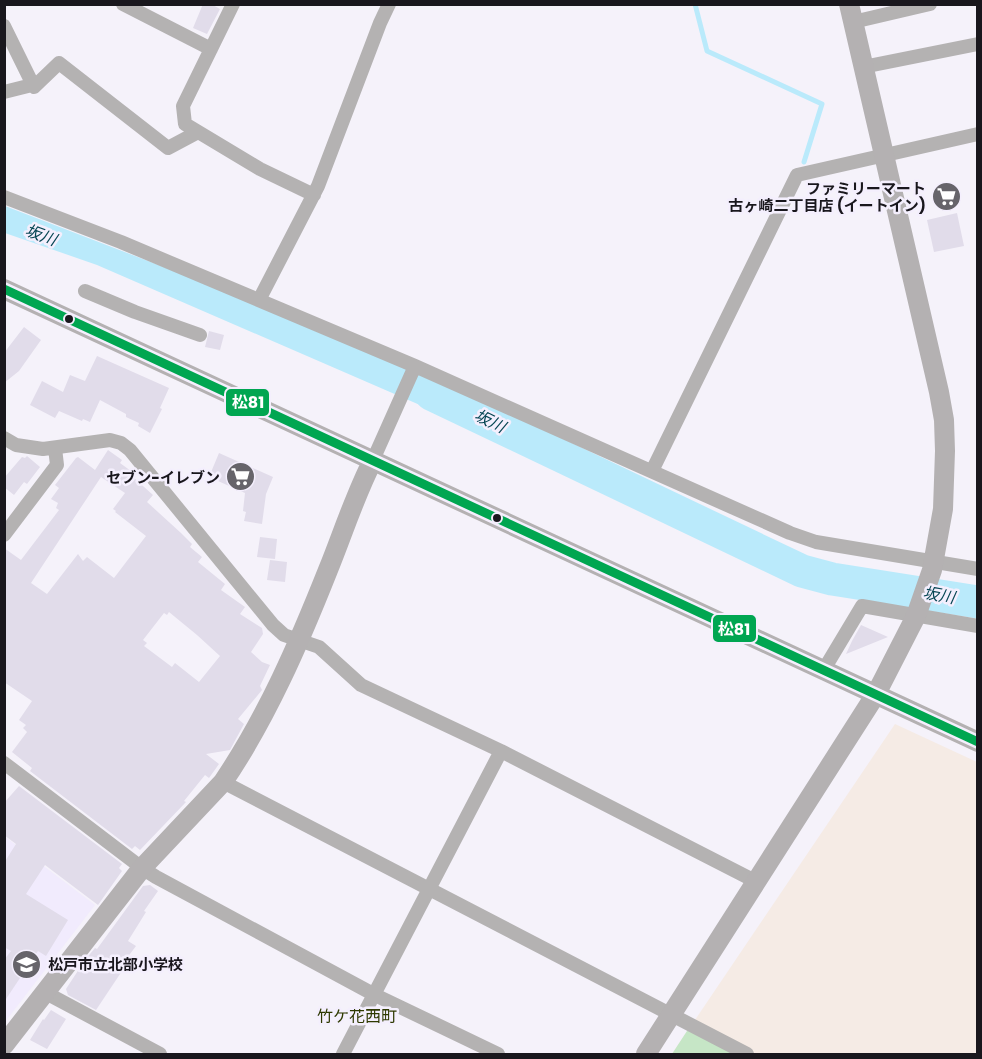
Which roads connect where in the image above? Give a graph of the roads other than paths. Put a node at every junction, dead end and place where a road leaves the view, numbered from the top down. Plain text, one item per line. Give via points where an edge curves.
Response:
1 (123, 4) edge
2 (233, 4) edge
3 (389, 4) edge
4 (930, 4) edge
5 (851, 13) edge
6 (4, 26) edge
7 (978, 44) edge
8 (211, 49) junction
9 (863, 67) junction
10 (32, 85) junction
11 (4, 92) edge
12 (198, 132) junction
13 (978, 134) edge
14 (884, 156) junction
15 (314, 195) junction
16 (4, 197) edge
17 (4, 289) edge
18 (85, 291) dead end
19 (259, 300) junction
20 (200, 335) dead end
21 (414, 368) junction
22 (4, 438) edge
23 (55, 447) junction
24 (373, 460) junction
25 (652, 471) junction
26 (4, 535) edge
27 (933, 565) junction
28 (978, 569) edge
29 (917, 613) junction
30 (978, 626) edge
31 (299, 640) junction
32 (823, 671) junction
33 (876, 694) junction
34 (978, 742) edge
35 (501, 751) junction
36 (4, 763) edge
37 (223, 782) junction
38 (142, 868) junction
39 (755, 881) junction
40 (430, 888) junction
41 (46, 993) junction
42 (375, 995) junction
43 (671, 1015) junction
44 (4, 1045) edge
45 (160, 1054) edge
46 (343, 1054) edge
47 (498, 1054) edge
48 (646, 1054) edge
49 (747, 1054) edge

1 - 8 street
2 - 8 street
3 - 15 street
4 - 5 street
5 - 9 street
6 - 10 street
7 - 9 street
8 - 12 street via 183,106 185,124
9 - 14 street
10 - 11 street
10 - 12 street via 58,63 168,148
12 - 15 street
13 - 14 street
14 - 25 street via 797,176
14 - 27 street via 944,420 945,483
15 - 19 street
16 - 19 street
17 - 24 street
18 - 20 street
19 - 21 street
21 - 24 street
21 - 25 street
22 - 23 street via 16,445
23 - 26 street via 57,465
23 - 31 street via 110,440 130,450 273,625 284,635
24 - 31 street
24 - 32 street
25 - 27 street via 816,542
27 - 28 street
27 - 29 street
29 - 30 street
29 - 32 street via 862,606
29 - 33 street
31 - 35 street via 319,647 361,685
31 - 37 street via 251,738
32 - 33 street
33 - 34 street
33 - 39 street
35 - 39 street
35 - 40 street
36 - 38 street
37 - 38 street
37 - 40 street
38 - 41 street
38 - 42 street
39 - 43 street
40 - 42 street
40 - 43 street
41 - 44 street
41 - 45 street
42 - 46 street
42 - 47 street
43 - 48 street
43 - 49 street

